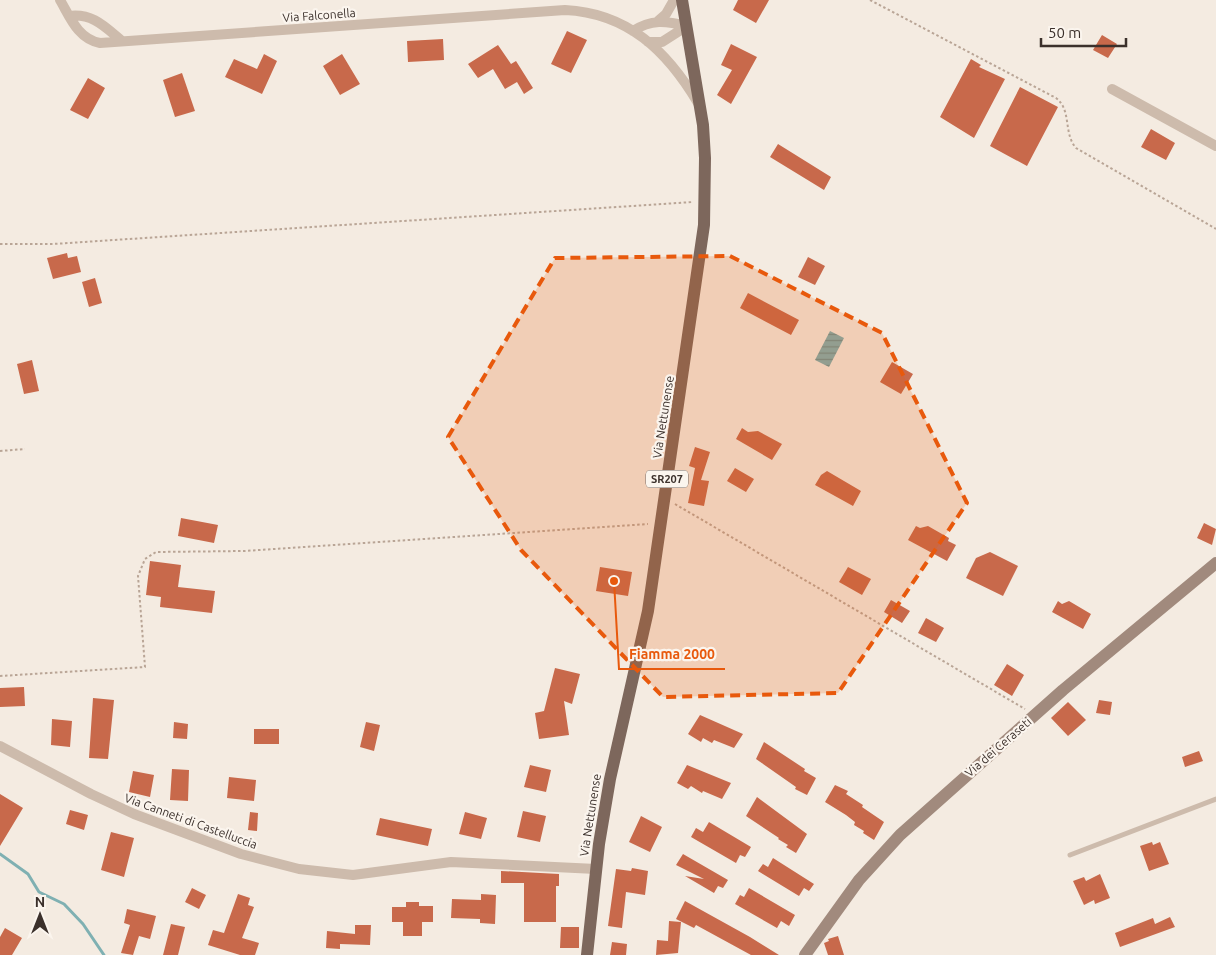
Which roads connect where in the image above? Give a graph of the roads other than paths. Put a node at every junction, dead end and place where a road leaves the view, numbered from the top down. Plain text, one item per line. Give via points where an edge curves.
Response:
1 (60, 0) edge
2 (674, 0) edge
3 (682, 0) edge
4 (69, 16) junction
5 (658, 21) junction
6 (687, 26) junction
7 (632, 31) junction
8 (122, 41) junction
9 (648, 42) junction
10 (1112, 89) dead end
11 (701, 108) junction
12 (1216, 146) edge
13 (1216, 563) edge
14 (0, 746) edge
15 (1216, 799) edge
16 (1070, 855) dead end
17 (596, 869) junction
18 (587, 955) edge
19 (805, 955) edge

1 - 4 street, Via Falconella
2 - 5 street
3 - 6 main road, Via Nettunense / SR207
4 - 8 street via 87,16 97,20
4 - 8 street, Via Falconella via 79,32 93,42
5 - 6 street
5 - 7 street
6 - 9 street via 662,42
6 - 11 main road, Via Nettunense / SR207
7 - 8 street, Via Falconella via 602,15 564,10
7 - 9 street, Via Falconella
9 - 11 street, Via Falconella via 678,70
10 - 12 street
11 - 17 main road, Via Nettunense / SR207 via 705,158 702,245 644,632 610,779
13 - 19 street, Via dei Ceraseti via 1035,715 891,844 859,880
14 - 17 street, Via Canneti di Castelluccia via 134,814 240,854 306,870 353,875 451,862
15 - 16 lane
17 - 18 main road, Via Nettunense / SR207

